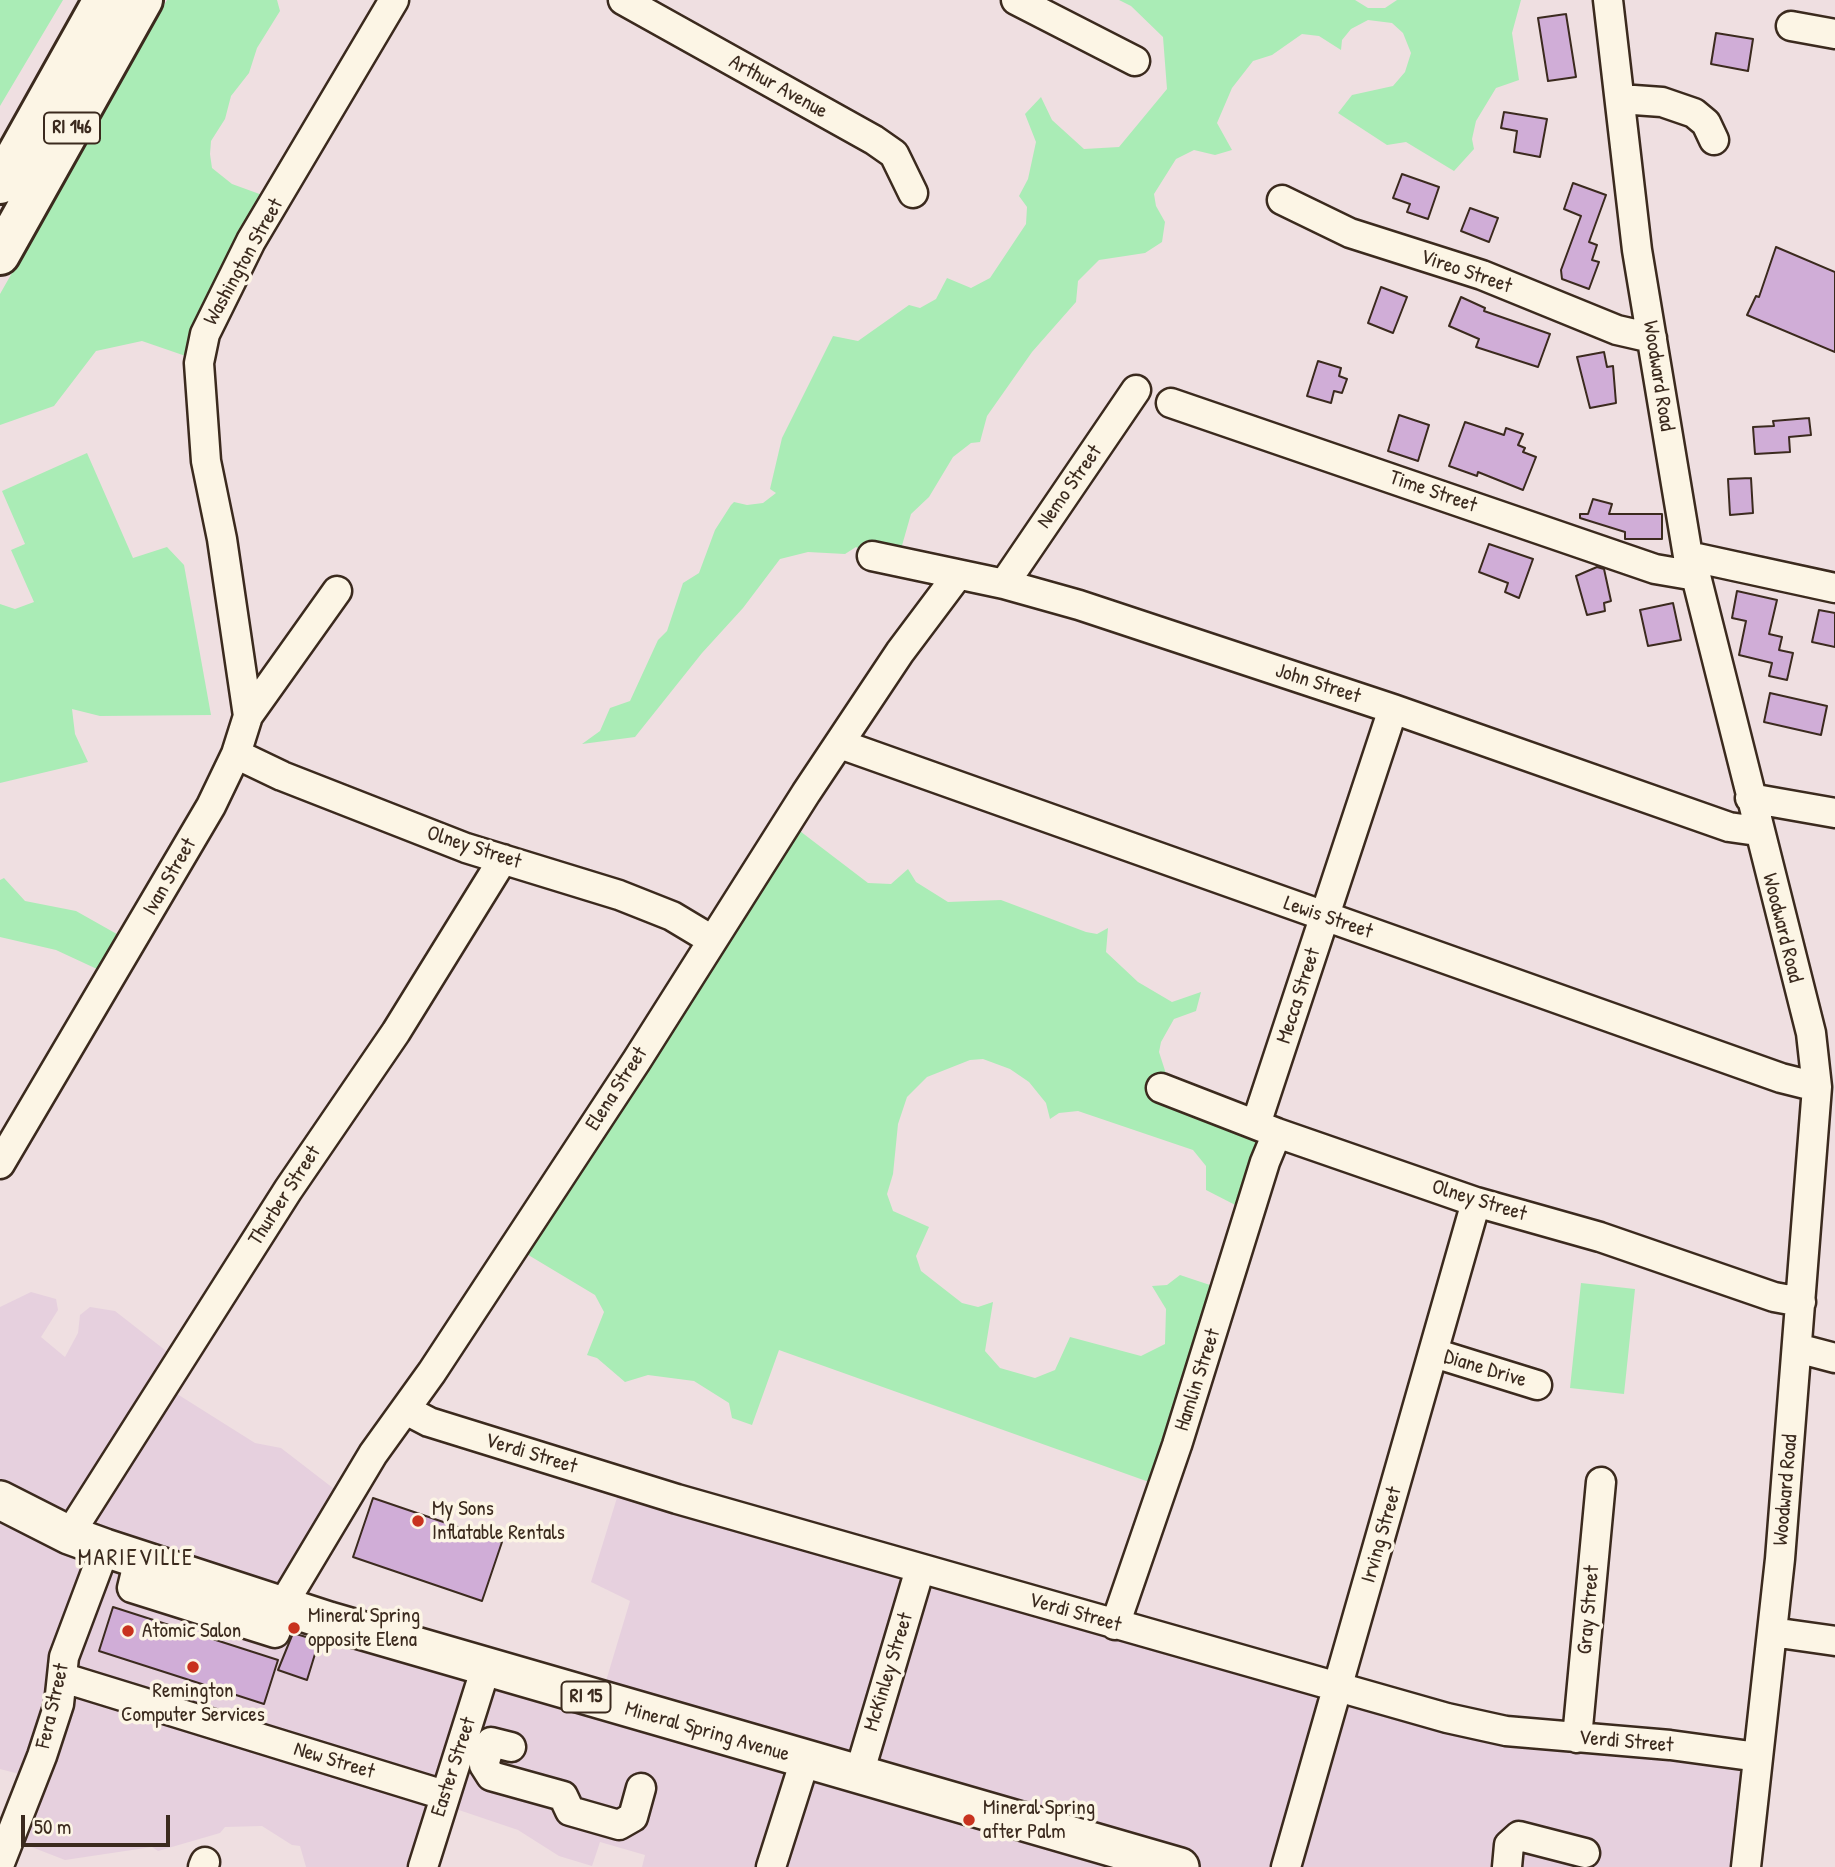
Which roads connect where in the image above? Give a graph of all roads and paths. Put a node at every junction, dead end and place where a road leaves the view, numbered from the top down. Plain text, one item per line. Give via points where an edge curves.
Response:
1 (143, 0) edge
2 (394, 0) edge
3 (623, 0) edge
4 (1016, 0) edge
5 (1608, 0) edge
6 (99, 6) edge
7 (1791, 26) dead end
8 (1835, 34) edge
9 (1135, 61) dead end
10 (1620, 99) junction
11 (1714, 140) dead end
12 (0, 156) edge
13 (0, 184) edge
14 (913, 194) dead end
15 (1282, 200) dead end
16 (0, 255) edge
17 (1652, 338) junction
18 (1136, 390) dead end
19 (1171, 403) dead end
20 (872, 556) dead end
21 (1692, 566) junction
22 (957, 576) junction
23 (1004, 584) junction
24 (1835, 589) edge
25 (337, 591) dead end
26 (1393, 709) junction
27 (248, 716) junction
28 (840, 744) junction
29 (236, 754) junction
30 (1750, 798) junction
31 (1835, 813) edge
32 (1757, 831) junction
33 (503, 859) junction
34 (1325, 917) junction
35 (712, 940) junction
36 (1823, 1034) edge
37 (1817, 1087) junction
38 (1161, 1088) dead end
39 (1266, 1129) junction
40 (0, 1164) edge
41 (1476, 1202) junction
42 (1801, 1302) junction
43 (1797, 1348) junction
44 (1434, 1353) junction
45 (1835, 1358) edge
46 (1537, 1385) dead end
47 (406, 1410) junction
48 (1601, 1482) dead end
49 (0, 1500) edge
50 (69, 1535) junction
51 (104, 1548) junction
52 (920, 1569) junction
53 (282, 1606) junction
54 (1115, 1625) junction
55 (1772, 1632) junction
56 (1835, 1641) edge
57 (486, 1667) junction
58 (64, 1678) junction
59 (1339, 1689) junction
60 (1577, 1738) junction
61 (511, 1747) dead end
62 (1758, 1757) junction
63 (806, 1760) junction
64 (859, 1774) junction
65 (641, 1788) dead end
66 (444, 1795) junction
67 (1585, 1853) dead end
68 (0, 1863) edge
69 (423, 1867) edge
70 (771, 1867) edge
71 (1180, 1867) edge
72 (1286, 1867) edge
73 (1507, 1867) edge
74 (1746, 1867) edge

1 - 16 highway, RI 146
2 - 27 street, Washington Street via 251,241 205,334 199,363 206,461
3 - 14 street, Arthur Avenue via 874,140 894,154
4 - 9 street
5 - 10 street, Woodward Road
6 - 12 highway
6 - 13 highway, RI 146
7 - 8 street
10 - 11 street via 1662,102 1695,113 1706,122
10 - 17 street, Woodward Road
15 - 17 street, Vireo Street via 1350,233 1482,275 1617,330
17 - 21 street, Woodward Road
18 - 23 street, Nemo Street
19 - 21 street, Time Street via 1655,569
20 - 22 street, John Street
21 - 24 street, Time Street
21 - 30 street, Woodward Road
22 - 23 street, John Street
22 - 28 street, Elena Street
23 - 26 street, John Street
25 - 27 street, Ivan Street
26 - 32 street, John Street via 1728,827
26 - 34 street, Mecca Street
27 - 29 street, Ivan Street
28 - 34 street, Lewis Street
28 - 35 street, Elena Street
29 - 33 street, Olney Street via 282,776
29 - 40 street, Ivan Street via 183,854
30 - 31 street
30 - 32 street, Woodward Road
32 - 36 street, Woodward Road
33 - 35 street, Olney Street via 630,899
33 - 50 street, Thurber Street
34 - 37 street, Lewis Street
34 - 39 street, Mecca Street
35 - 47 street, Elena Street
36 - 37 street, Woodward Road
37 - 42 street, Woodward Road
38 - 39 street, Olney Street
39 - 41 street, Olney Street
39 - 54 street, Hamlin Street via 1265,1162 1177,1445
41 - 42 street, Olney Street
41 - 44 street, Irving Street
42 - 43 street, Woodward Road
43 - 45 street
43 - 55 street, Woodward Road
44 - 46 street, Diane Drive
44 - 59 street, Irving Street
47 - 52 street, Verdi Street via 429,1422 664,1495
47 - 53 street, Elena Street via 373,1454
48 - 60 street, Gray Street
49 - 50 main road, Mineral Spring Avenue / RI 15
50 - 51 main road, Mineral Spring Avenue / RI 15
51 - 53 main road, Mineral Spring Avenue / RI 15
51 - 58 street, Fera Street via 64,1657
52 - 54 street, Verdi Street
52 - 64 street, McKinley Street
53 - 57 main road, Mineral Spring Avenue / RI 15
54 - 59 street, Verdi Street
55 - 56 street
55 - 62 street, Woodward Road
57 - 63 main road, Mineral Spring Avenue / RI 15
57 - 66 street, Easter Street
58 - 66 street, New Street
58 - 68 street, Fera Street via 42,1756
59 - 60 street, Verdi Street via 1506,1731
59 - 72 street, Irving Street
60 - 62 street, Verdi Street
61 - 65 street via 491,1742 484,1765 492,1776 563,1796 570,1811 619,1825 634,1817
62 - 74 street, Woodward Road
63 - 64 main road, Mineral Spring Avenue / RI 15
63 - 70 street
64 - 71 main road, Mineral Spring Avenue / RI 15
66 - 69 street, Easter Street
67 - 73 street via 1519,1836 1509,1845

